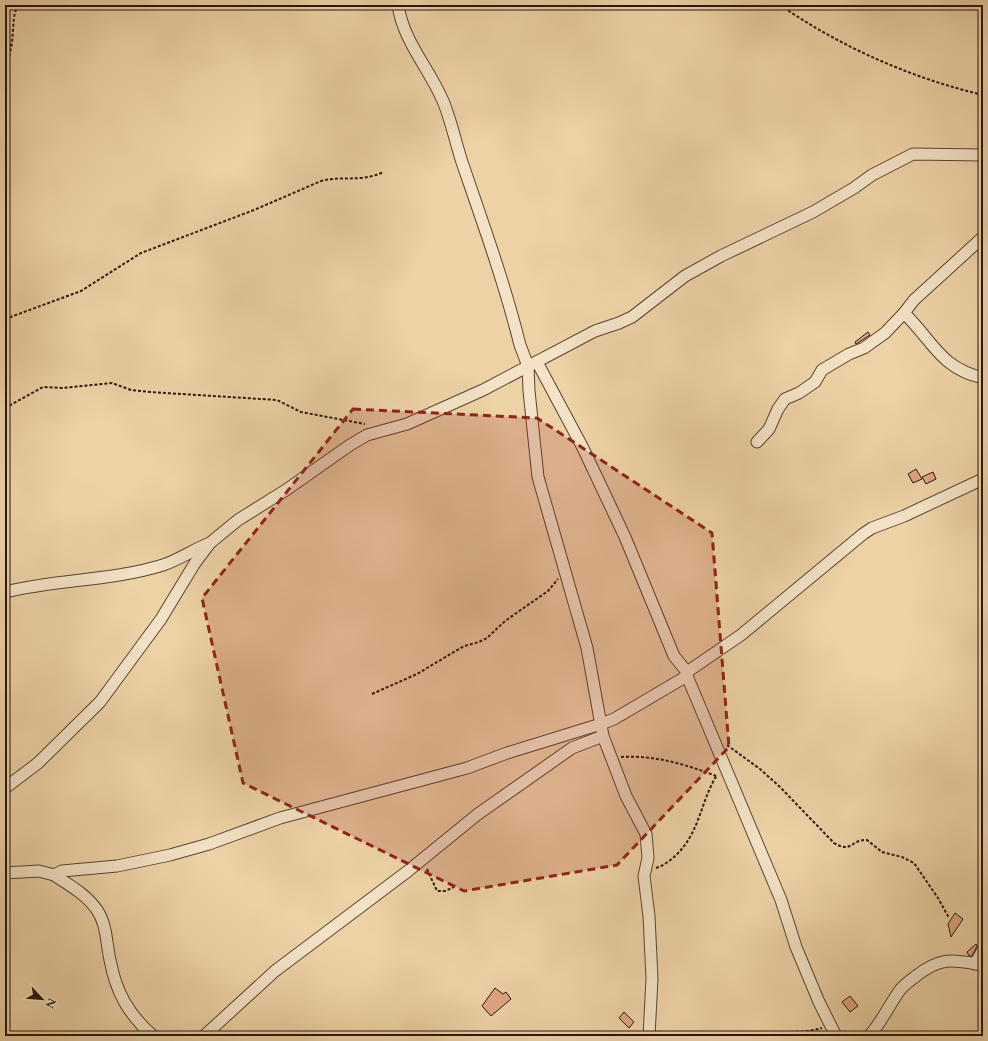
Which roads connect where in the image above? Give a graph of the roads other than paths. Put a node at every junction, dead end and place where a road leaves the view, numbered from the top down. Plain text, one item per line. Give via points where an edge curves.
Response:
1 (398, 5) edge
2 (983, 155) edge
3 (983, 237) edge
4 (904, 313) junction
5 (532, 364) junction
6 (983, 378) edge
7 (756, 442) dead end
8 (983, 479) edge
9 (210, 543) junction
10 (5, 592) edge
11 (687, 674) junction
12 (602, 730) junction
13 (5, 788) edge
14 (5, 873) edge
15 (54, 875) junction
16 (983, 950) edge
17 (979, 965) edge
18 (153, 1036) edge
19 (204, 1036) edge
20 (648, 1036) edge
21 (836, 1036) edge
22 (869, 1036) edge

1 - 5 street via 409,40 443,101 520,345
2 - 5 street via 912,154 872,174 854,188 813,212 685,276 632,317 595,331
3 - 4 street via 914,300
4 - 6 street via 943,358 968,375
4 - 7 street via 878,338 822,370 812,384 785,399 769,429
5 - 9 street via 483,390 407,424 367,435 238,520
5 - 11 street via 583,448 625,537 674,656
5 - 12 street via 529,390 538,477 587,648
8 - 11 street via 872,528 741,635
9 - 10 street via 164,565 118,575 41,584
9 - 13 street via 161,619 100,702 38,763
11 - 12 street via 614,719
11 - 21 street via 781,900 796,947
12 - 15 street via 508,753 467,768 280,818 209,844 170,855 117,866 62,871
12 - 19 street via 478,814 275,971
12 - 20 street via 631,809 646,834 648,858 645,870 652,979
14 - 15 street via 39,871
15 - 18 street via 77,890 97,910 104,923 120,998
16 - 17 street
17 - 22 street via 951,960 926,968 900,990 884,1018

